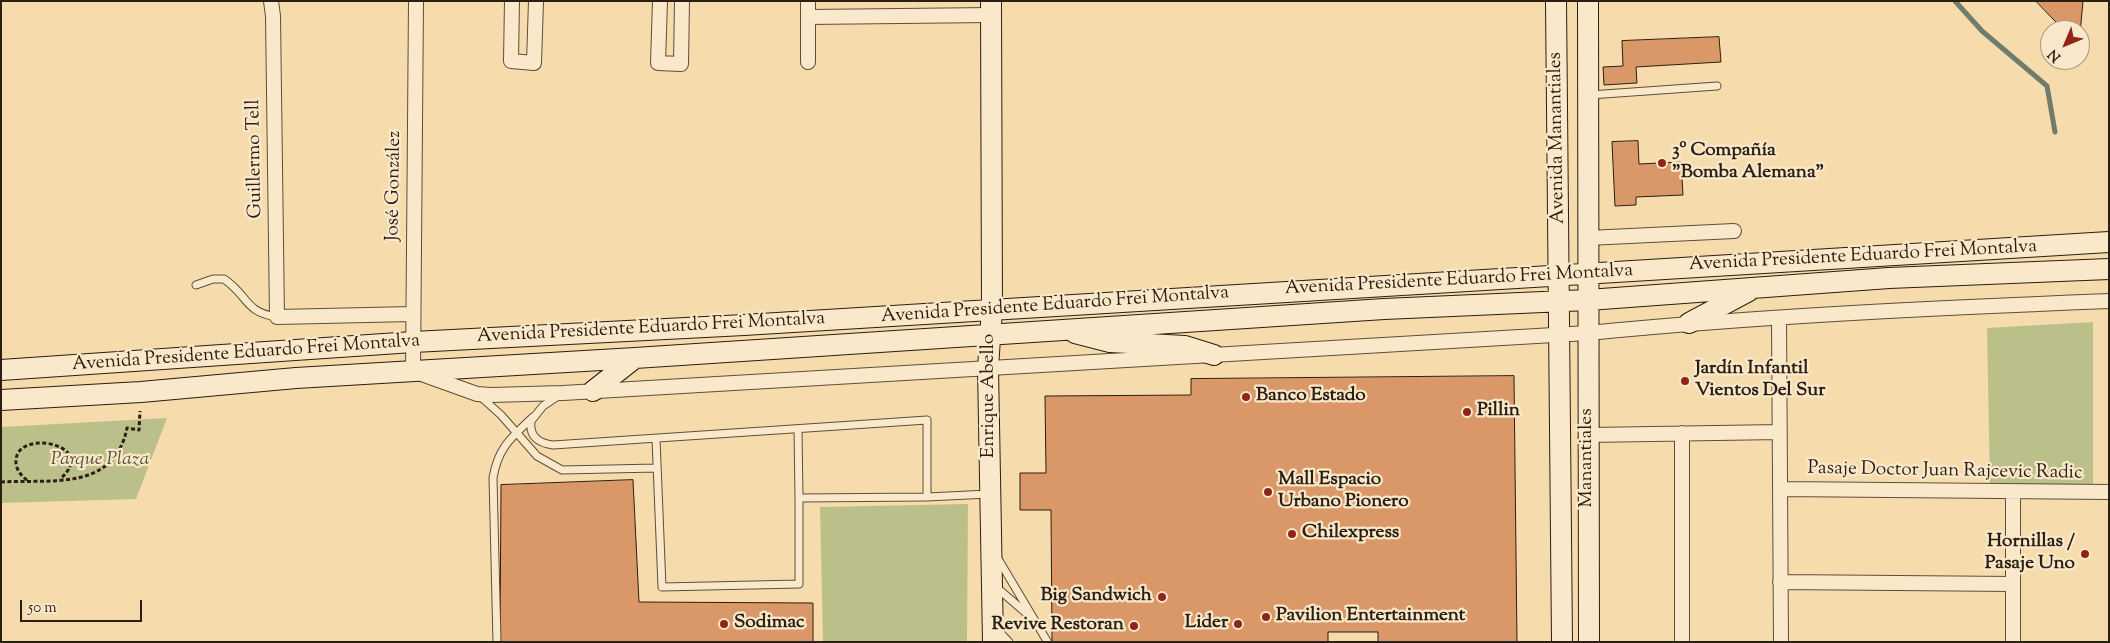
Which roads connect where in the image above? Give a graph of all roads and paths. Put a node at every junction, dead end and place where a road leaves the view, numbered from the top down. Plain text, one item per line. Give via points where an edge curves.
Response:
1 (271, 1) edge
2 (416, 1) edge
3 (512, 1) edge
4 (536, 1) edge
5 (660, 1) edge
6 (682, 1) edge
7 (808, 1) edge
8 (1556, 1) edge
9 (1588, 1) edge
10 (991, 8) edge
11 (808, 17) junction
12 (808, 62) dead end
13 (1717, 86) dead end
14 (1588, 95) junction
15 (1734, 231) dead end
16 (1588, 238) junction
17 (2109, 242) edge
18 (2109, 269) edge
19 (1560, 274) junction
20 (1588, 274) junction
21 (196, 286) dead end
22 (1754, 288) junction
23 (1588, 300) junction
24 (2109, 300) edge
25 (1560, 301) junction
26 (992, 309) junction
27 (412, 314) junction
28 (277, 318) junction
29 (1778, 318) junction
30 (1689, 323) junction
31 (1066, 329) junction
32 (1588, 333) junction
33 (990, 334) junction
34 (1560, 334) junction
35 (413, 342) junction
36 (1214, 355) junction
37 (634, 358) junction
38 (988, 368) junction
39 (1, 370) edge
40 (413, 370) junction
41 (593, 391) junction
42 (563, 393) junction
43 (477, 394) junction
44 (1, 400) edge
45 (140, 410) dead end
46 (537, 413) junction
47 (798, 429) junction
48 (1780, 432) junction
49 (516, 433) junction
50 (1682, 433) junction
51 (1588, 434) junction
52 (656, 439) junction
53 (657, 468) junction
54 (60, 479) junction
55 (30, 480) junction
56 (1, 482) edge
57 (1781, 490) junction
58 (2013, 492) junction
59 (2109, 492) edge
60 (990, 494) junction
61 (927, 497) junction
62 (799, 498) junction
63 (992, 547) junction
64 (1780, 582) junction
65 (992, 584) junction
66 (2013, 584) junction
67 (1038, 623) junction
68 (993, 633) edge
69 (1046, 640) dead end
70 (497, 642) edge
71 (1009, 642) edge
72 (1562, 642) edge
73 (1589, 642) edge
74 (1682, 642) edge
75 (1780, 642) edge
76 (2013, 642) edge

1 - 28 street, Guillermo Tell via 274,16
2 - 27 street, José González
3 - 4 street via 511,62 534,63
5 - 6 street via 658,62 681,64
7 - 11 street
8 - 19 main road, Avenida Manantiales
9 - 14 main road, Avenida Manantiales
10 - 11 street
10 - 26 main road, Enrique Abello
11 - 12 street
13 - 14 lane
14 - 16 main road, Avenida Manantiales
15 - 16 street
16 - 20 main road, Avenida Manantiales
17 - 20 main road, Avenida Presidente Eduardo Frei Montalva
18 - 22 main road, Avenida Presidente Eduardo Frei Montalva via 1889,278
19 - 20 main road, Avenida Presidente Eduardo Frei Montalva
19 - 25 main road, Manantiales
19 - 26 main road, Avenida Presidente Eduardo Frei Montalva
20 - 23 main road, Manantiales
21 - 28 lane via 213,279 224,279 242,294 250,307 261,315
22 - 23 main road, Avenida Presidente Eduardo Frei Montalva
22 - 30 main road
23 - 25 main road, Avenida Presidente Eduardo Frei Montalva
23 - 32 main road, Manantiales
24 - 29 street, Avenida Presidente Eduardo Frei Montalva
25 - 31 main road, Avenida Presidente Eduardo Frei Montalva
25 - 34 main road, Manantiales
26 - 33 main road, Enrique Abello
26 - 35 main road, Avenida Presidente Eduardo Frei Montalva
27 - 28 street
27 - 35 street, José González
29 - 30 street, Avenida Presidente Eduardo Frei Montalva
29 - 48 street
30 - 32 street, Avenida Presidente Eduardo Frei Montalva
31 - 33 main road, Avenida Presidente Eduardo Frei Montalva
31 - 36 main road via 1100,341 1174,344
32 - 34 street, Avenida Presidente Eduardo Frei Montalva
32 - 51 main road, Manantiales
33 - 37 main road, Avenida Presidente Eduardo Frei Montalva
33 - 38 main road, Enrique Abello
34 - 36 street, Avenida Presidente Eduardo Frei Montalva
34 - 72 main road, Manantiales
35 - 39 main road, Avenida Presidente Eduardo Frei Montalva
35 - 40 street, José González
36 - 38 street, Avenida Presidente Eduardo Frei Montalva
37 - 40 main road, Avenida Presidente Eduardo Frei Montalva
37 - 41 main road
38 - 41 street, Avenida Presidente Eduardo Frei Montalva
38 - 60 main road, Enrique Abello
40 - 43 street, Avenida Presidente Eduardo Frei Montalva
40 - 44 main road, Avenida Presidente Eduardo Frei Montalva
41 - 42 street, Avenida Presidente Eduardo Frei Montalva
42 - 43 street, Avenida Presidente Eduardo Frei Montalva
42 - 46 lane
43 - 49 lane via 501,414
45 - 54 path via 139,430 127,428 120,452 110,463 91,475
46 - 49 lane
46 - 52 lane via 532,421 532,432 544,443
47 - 52 lane
47 - 61 lane via 927,420
47 - 62 lane
48 - 50 street
48 - 57 street
49 - 53 lane via 537,456 562,470
49 - 70 lane via 500,450 493,478
50 - 51 street
50 - 74 street
51 - 73 main road, Manantiales
52 - 53 lane
53 - 62 lane via 662,588 799,584
54 - 55 path
54 - 55 path via 71,464 66,451 56,444 25,445 17,454 16,464 20,474
55 - 56 path
57 - 58 street, Pasaje Doctor Juan Rajcevic Radic
57 - 64 street
58 - 59 street, Pasaje Doctor Juan Rajcevic Radic
58 - 66 street
60 - 61 lane
60 - 63 main road, Enrique Abello
61 - 62 lane
63 - 65 main road, Enrique Abello
63 - 67 lane
64 - 66 street
64 - 75 street
65 - 67 lane
65 - 68 main road, Enrique Abello
66 - 76 street
67 - 69 lane
68 - 71 lane

